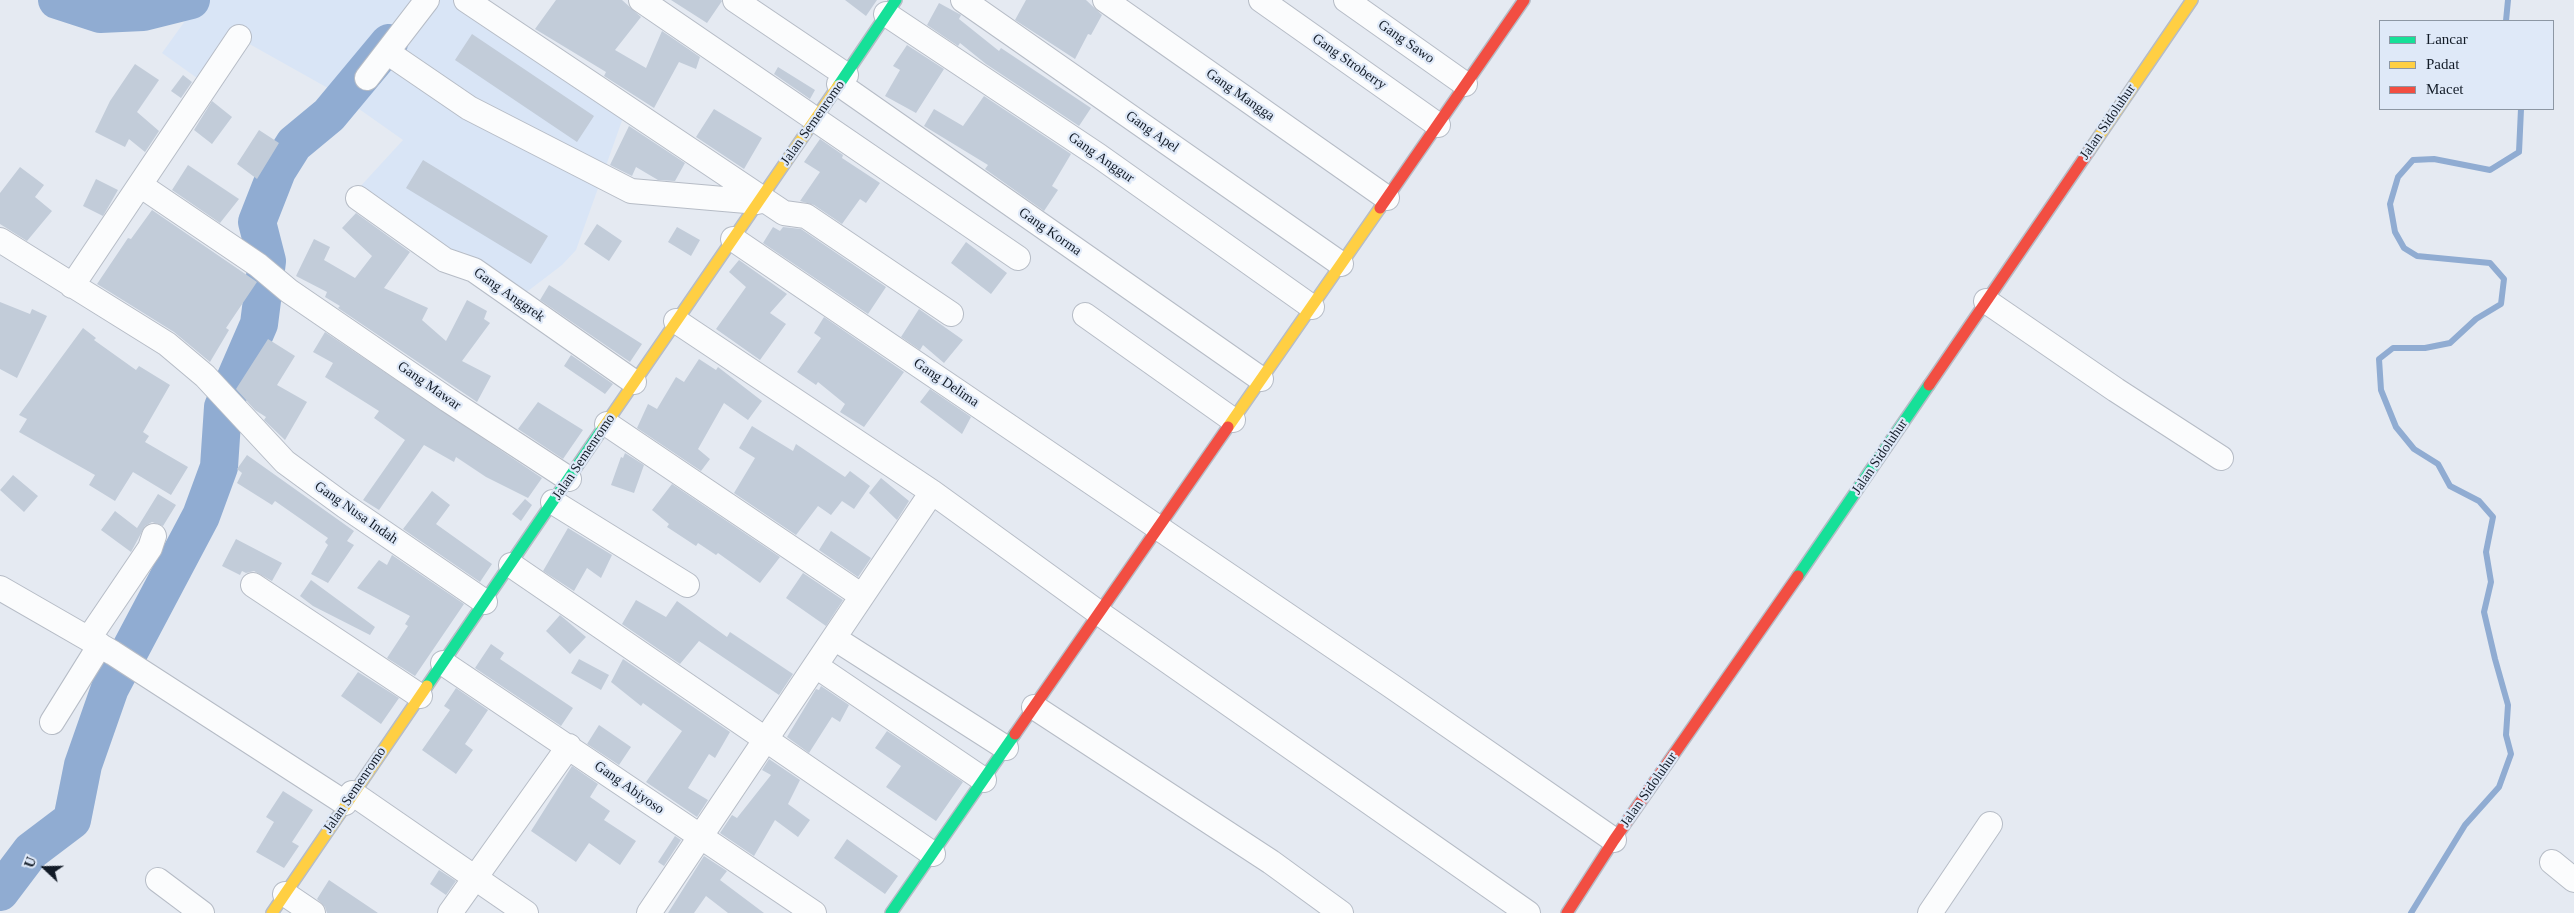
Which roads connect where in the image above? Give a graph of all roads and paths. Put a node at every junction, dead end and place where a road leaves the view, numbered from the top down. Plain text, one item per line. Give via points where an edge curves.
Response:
1 (427, 0) edge
2 (466, 0) edge
3 (641, 0) edge
4 (735, 0) edge
5 (963, 0) edge
6 (1106, 0) edge
7 (1261, 0) edge
8 (1346, 0) edge
9 (2192, 0) edge
10 (1517, 3) edge
11 (891, 7) edge
12 (239, 37) dead end
13 (387, 52) junction
14 (367, 78) dead end
15 (842, 80) junction
16 (1466, 84) junction
17 (816, 120) junction
18 (1438, 125) junction
19 (140, 186) junction
20 (1381, 194) junction
21 (358, 198) dead end
22 (760, 200) junction
23 (733, 239) junction
24 (2, 248) edge
25 (1018, 258) dead end
26 (1341, 264) junction
27 (72, 286) junction
28 (1986, 301) junction
29 (1312, 307) junction
30 (951, 314) dead end
31 (1085, 315) dead end
32 (676, 321) junction
33 (1261, 379) junction
34 (634, 382) junction
35 (1233, 420) junction
36 (607, 424) junction
37 (2221, 458) dead end
38 (569, 479) junction
39 (932, 492) junction
40 (553, 502) junction
41 (1159, 527) junction
42 (154, 536) dead end
43 (511, 565) junction
44 (253, 586) dead end
45 (687, 586) dead end
46 (0, 588) edge
47 (862, 596) junction
48 (485, 602) junction
49 (1099, 613) junction
50 (834, 638) junction
51 (101, 645) junction
52 (443, 663) junction
53 (816, 666) junction
54 (420, 696) junction
55 (1034, 707) junction
56 (52, 722) dead end
57 (766, 740) junction
58 (568, 746) junction
59 (1006, 748) junction
60 (984, 780) junction
61 (348, 798) junction
62 (1990, 824) dead end
63 (700, 838) junction
64 (1614, 840) junction
65 (933, 854) junction
66 (2552, 862) dead end
67 (476, 877) junction
68 (158, 880) dead end
69 (2574, 880) edge
70 (285, 894) junction
71 (202, 913) edge
72 (272, 913) edge
73 (313, 913) edge
74 (450, 913) edge
75 (526, 913) edge
76 (649, 913) edge
77 (814, 913) edge
78 (891, 913) edge
79 (1341, 913) edge
80 (1528, 913) edge
81 (1566, 913) edge
82 (1930, 913) edge

1 - 13 street
2 - 22 street
3 - 17 street
4 - 15 street, Gang Korma
5 - 26 street, Gang Apel
6 - 20 street, Gang Mangga
7 - 18 street, Gang Stroberry
8 - 16 street, Gang Sawo
9 - 28 street, Jalan Sidoluhur
10 - 16 street
11 - 15 street, Jalan Semenromo
11 - 29 street, Gang Anggur
12 - 19 street
13 - 14 street
13 - 22 street via 469,108 630,191
15 - 17 street, Jalan Semenromo
15 - 33 street, Gang Korma
16 - 18 street
17 - 22 street, Jalan Semenromo
17 - 25 street
18 - 20 street
19 - 27 street
19 - 38 street, Gang Mawar via 448,400
20 - 26 street
21 - 34 street, Gang Anggrek via 445,260 474,270
22 - 23 street, Jalan Semenromo
22 - 30 street via 784,213 806,216
23 - 32 street, Jalan Semenromo
23 - 41 street, Gang Delima
24 - 27 street
26 - 29 street
27 - 48 street, Gang Nusa Indah via 167,344 205,376 285,462
28 - 37 street
28 - 64 street, Jalan Sidoluhur via 1816,552
29 - 33 street
31 - 35 street
32 - 34 street, Jalan Semenromo
32 - 39 street
33 - 35 street
34 - 36 street, Jalan Semenromo
35 - 41 street
36 - 38 street, Jalan Semenromo
36 - 47 street
38 - 40 street, Jalan Semenromo
39 - 47 street
39 - 49 street
40 - 43 street, Jalan Semenromo
40 - 45 street
41 - 49 street
41 - 64 street, Gang Delima
42 - 51 street
43 - 48 street, Jalan Semenromo
43 - 57 street
44 - 54 street
46 - 51 street
47 - 50 street
48 - 52 street, Jalan Semenromo
49 - 55 street
49 - 80 street
50 - 53 street
50 - 59 street
51 - 56 street
51 - 61 street
52 - 54 street, Jalan Semenromo
52 - 58 street, Gang Abiyoso
53 - 57 street
53 - 60 street
54 - 61 street, Jalan Semenromo
55 - 59 street
55 - 79 street via 1271,862
57 - 63 street
57 - 65 street
58 - 63 street, Gang Abiyoso
58 - 67 street
59 - 60 street
60 - 65 street
61 - 67 street
61 - 70 street, Jalan Semenromo
62 - 82 street
63 - 76 street
63 - 77 street, Gang Abiyoso
64 - 81 street, Jalan Sidoluhur
65 - 78 street
66 - 69 street
67 - 74 street
67 - 75 street
68 - 71 street
70 - 72 street, Jalan Semenromo
70 - 73 street

